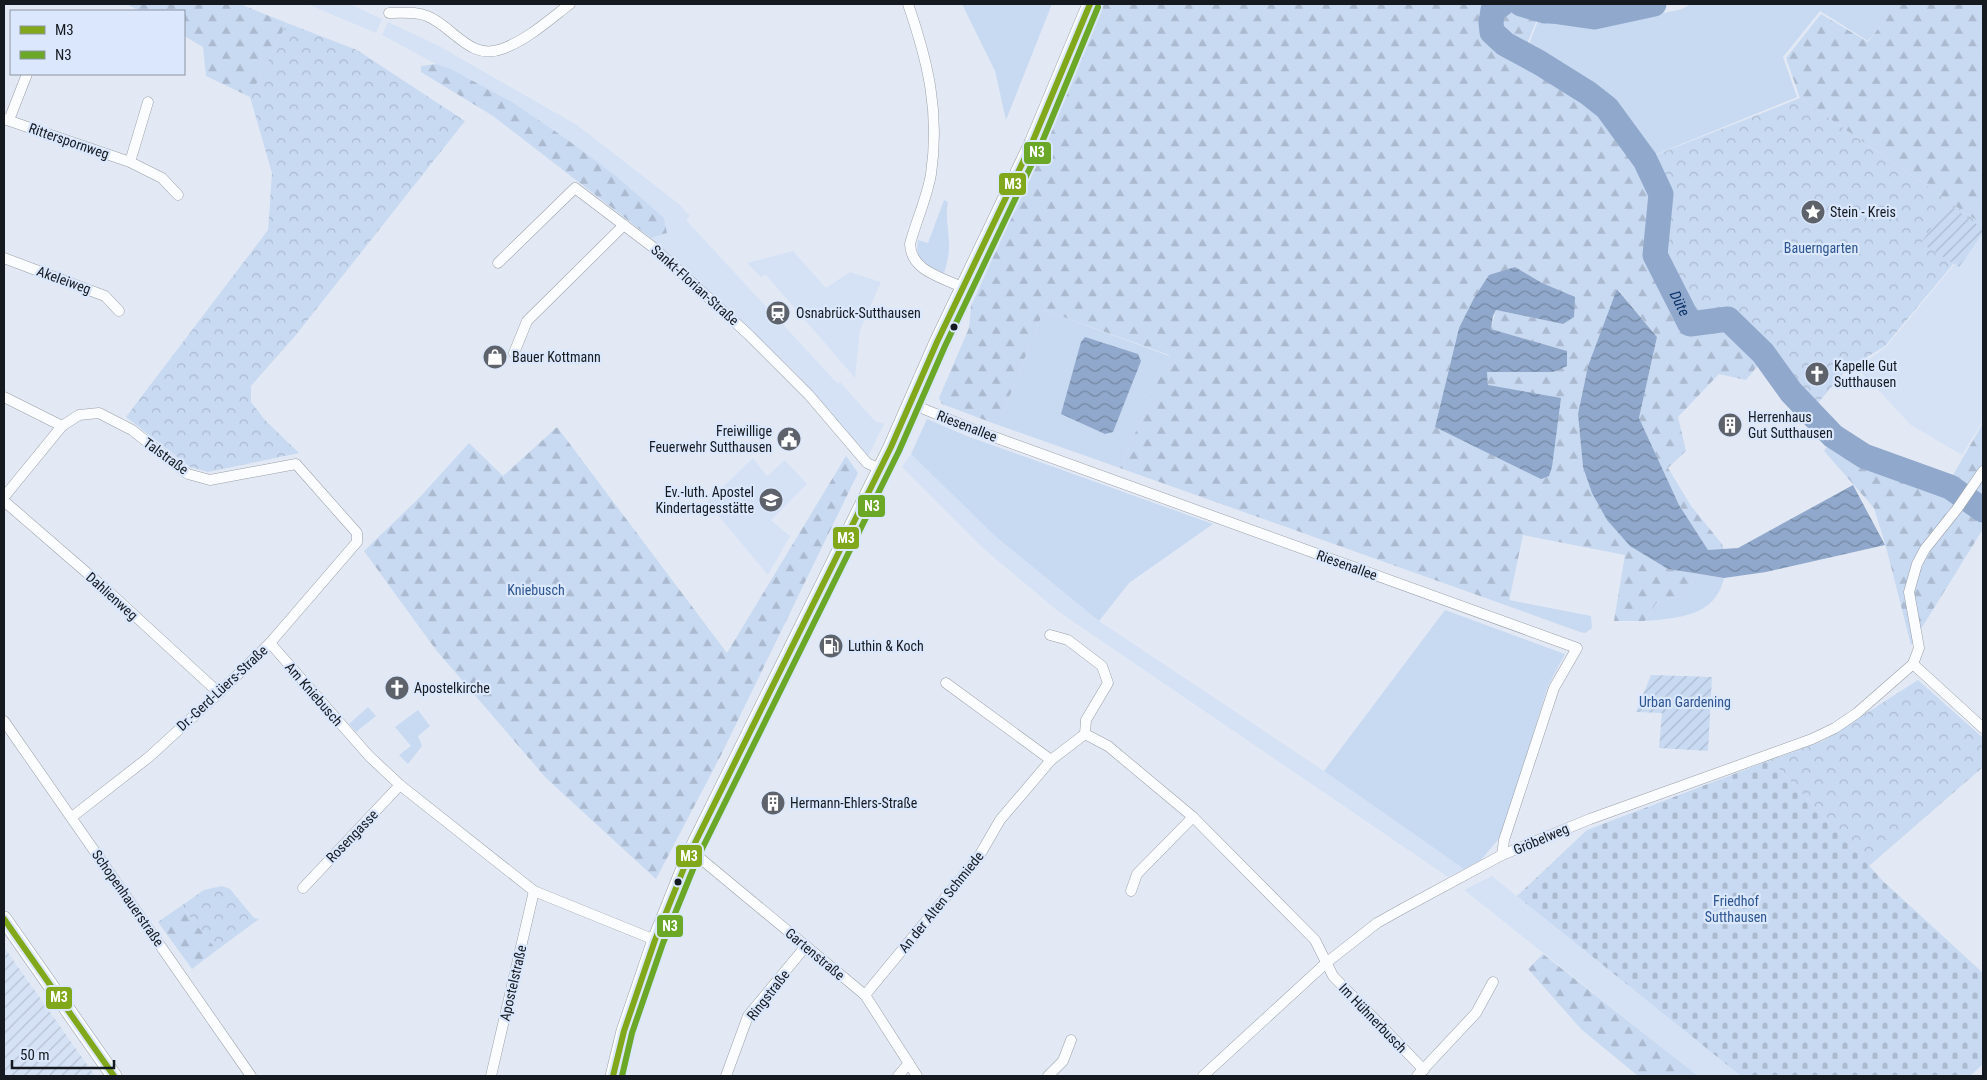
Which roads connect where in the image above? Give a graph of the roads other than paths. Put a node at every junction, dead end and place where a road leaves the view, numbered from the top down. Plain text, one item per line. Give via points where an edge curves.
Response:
1 (570, 4) edge
2 (908, 4) edge
3 (1090, 4) edge
4 (389, 13) dead end
5 (27, 75) edge
6 (148, 102) dead end
7 (6, 119) edge
8 (130, 162) junction
9 (178, 195) dead end
10 (624, 225) junction
11 (4, 258) edge
12 (498, 263) dead end
13 (962, 287) junction
14 (119, 310) dead end
15 (514, 353) dead end
16 (4, 397) edge
17 (912, 404) junction
18 (62, 426) junction
19 (880, 469) junction
20 (1983, 470) edge
21 (4, 497) edge
22 (4, 501) edge
23 (357, 542) joint
24 (1050, 635) dead end
25 (270, 643) junction
26 (1912, 664) junction
27 (946, 683) dead end
28 (219, 693) junction
29 (4, 720) edge
30 (1983, 728) edge
31 (1085, 734) junction
32 (1051, 760) junction
33 (400, 785) junction
34 (72, 816) junction
35 (1193, 817) junction
36 (690, 853) junction
37 (1502, 855) junction
38 (303, 888) dead end
39 (534, 890) junction
40 (1131, 891) dead end
41 (4, 919) edge
42 (655, 940) junction
43 (806, 946) junction
44 (1326, 963) junction
45 (1493, 982) dead end
46 (865, 995) junction
47 (1071, 1040) dead end
48 (909, 1063) junction
49 (1420, 1073) edge
50 (114, 1076) edge
51 (251, 1076) edge
52 (491, 1076) edge
53 (613, 1076) edge
54 (726, 1076) edge
55 (898, 1076) edge
56 (917, 1076) edge
57 (1048, 1076) edge
58 (1203, 1076) edge

1 - 4 street via 521,40 500,50 483,51 466,44 429,17 412,12
2 - 13 street via 931,85 934,142 931,175 910,253 922,269
3 - 13 street via 1032,143
5 - 7 street, Ritterspornweg
6 - 8 street
7 - 8 street, Ritterspornweg
8 - 9 street, Ritterspornweg via 162,178
10 - 12 street, Sankt-Florian-Straße via 575,188
10 - 15 street via 527,322
10 - 19 street, Sankt-Florian-Straße via 749,334 809,395 867,463
11 - 14 street, Akeleiweg via 105,296
13 - 17 street
16 - 18 street
17 - 19 street
17 - 37 street, Riesenallee via 972,429 1577,648 1554,688 1504,840
18 - 21 street, Talstraße
18 - 23 street, Talstraße via 79,415 99,413 132,430 188,474 210,480 296,464 357,533
19 - 36 street
20 - 26 street via 1925,548 1917,564 1909,592 1919,648
22 - 28 street, Dahlienweg
23 - 25 street, Dr.-Gerd-Lüers-Straße
24 - 31 street via 1068,640 1102,666 1108,683 1086,720
25 - 28 street, Dr.-Gerd-Lüers-Straße
25 - 33 street, Am Kniebusch via 354,740
26 - 30 street
26 - 37 street, Gröbelweg via 1857,713 1812,739 1590,819
27 - 32 street
28 - 34 street, Dr.-Gerd-Lüers-Straße via 149,757
29 - 34 street, Schopenhauerstraße
31 - 32 street, An der Alten Schmiede
31 - 35 street via 1108,746
32 - 46 street, An der Alten Schmiede via 1000,820 978,858
33 - 38 street, Rosengasse
33 - 39 street, Am Kniebusch
34 - 51 street, Schopenhauerstraße
35 - 40 street via 1137,874
35 - 44 street via 1315,940
36 - 42 street
36 - 43 street, Gartenstraße
37 - 44 street, Gröbelweg via 1377,923
39 - 42 street, Am Kniebusch
39 - 52 street, Apostelstraße
41 - 50 street
42 - 53 street via 624,1030
43 - 46 street, Gartenstraße
43 - 54 street, Ringstraße via 748,1016
44 - 49 street, Im Hühnerbusch via 1332,976
44 - 58 street, Gröbelweg
45 - 49 street, Im Hühnerbusch via 1476,1014
46 - 48 street, Gartenstraße
47 - 57 street via 1063,1061
48 - 55 street
48 - 56 street, Gartenstraße

